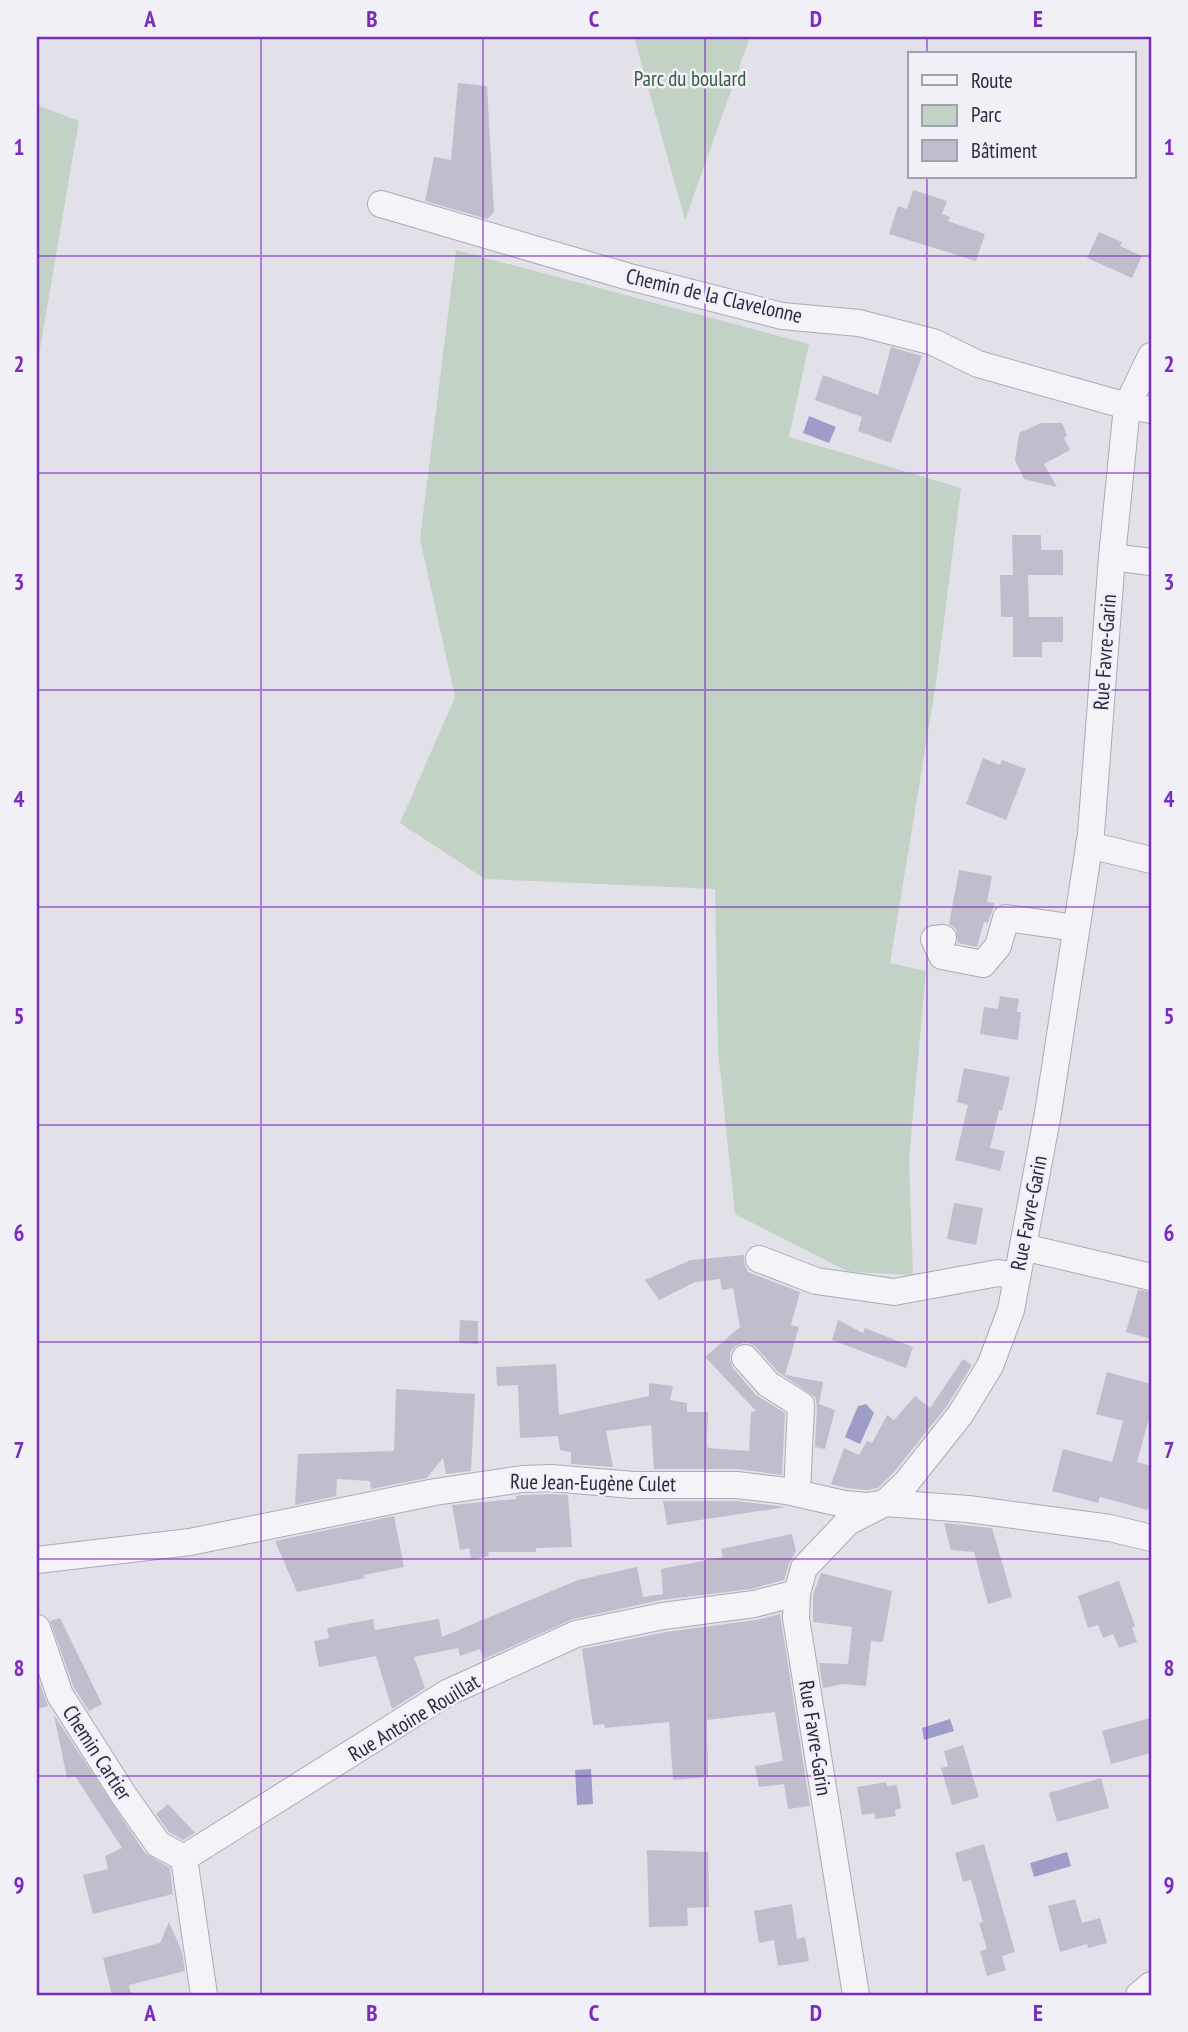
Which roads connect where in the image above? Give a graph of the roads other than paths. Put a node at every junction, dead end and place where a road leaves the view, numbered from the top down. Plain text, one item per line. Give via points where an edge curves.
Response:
1 (381, 204) dead end
2 (1151, 356) edge
3 (1139, 408) edge
4 (1112, 557) junction
5 (1151, 562) edge
6 (1090, 840) junction
7 (1151, 848) edge
8 (1151, 860) edge
9 (1076, 928) junction
10 (943, 939) dead end
11 (1023, 1247) junction
12 (759, 1259) dead end
13 (1017, 1276) junction
14 (1151, 1277) edge
15 (745, 1358) dead end
16 (797, 1493) junction
17 (885, 1503) junction
18 (1151, 1538) edge
19 (37, 1560) edge
20 (797, 1593) junction
21 (37, 1629) edge
22 (184, 1858) junction
23 (1151, 1985) edge
24 (204, 1995) edge
25 (856, 1995) edge
26 (1139, 1995) edge

1 - 3 street, Chemin de la Clavelonne via 782,316 859,323 933,342 978,363
2 - 3 street, Rue Favre-Garin
3 - 4 street, Rue Favre-Garin
4 - 5 street
4 - 6 street, Rue Favre-Garin
6 - 7 street
6 - 8 street
6 - 9 street, Rue Favre-Garin
9 - 10 street via 1006,918 998,946 983,964 942,956 934,939
9 - 11 street, Rue Favre-Garin
11 - 13 street, Rue Favre-Garin
11 - 14 street
12 - 13 street via 816,1280 894,1293 998,1273
13 - 17 street, Rue Favre-Garin via 1011,1310 990,1366 960,1415
15 - 16 street via 768,1384 801,1405
16 - 17 street, Rue Jean-Eugène Culet via 845,1504
16 - 19 street, Rue Jean-Eugène Culet via 737,1485 522,1479 190,1542
17 - 18 street, Rue Jean-Eugène Culet via 1007,1514
17 - 20 street, Rue Favre-Garin via 848,1522 804,1568
20 - 22 street, Rue Antoine Rouillat via 576,1634 447,1693
20 - 25 street, Rue Favre-Garin via 796,1618
21 - 22 street, Chemin Cartier via 60,1695 123,1794 158,1844
22 - 24 street
23 - 26 street

